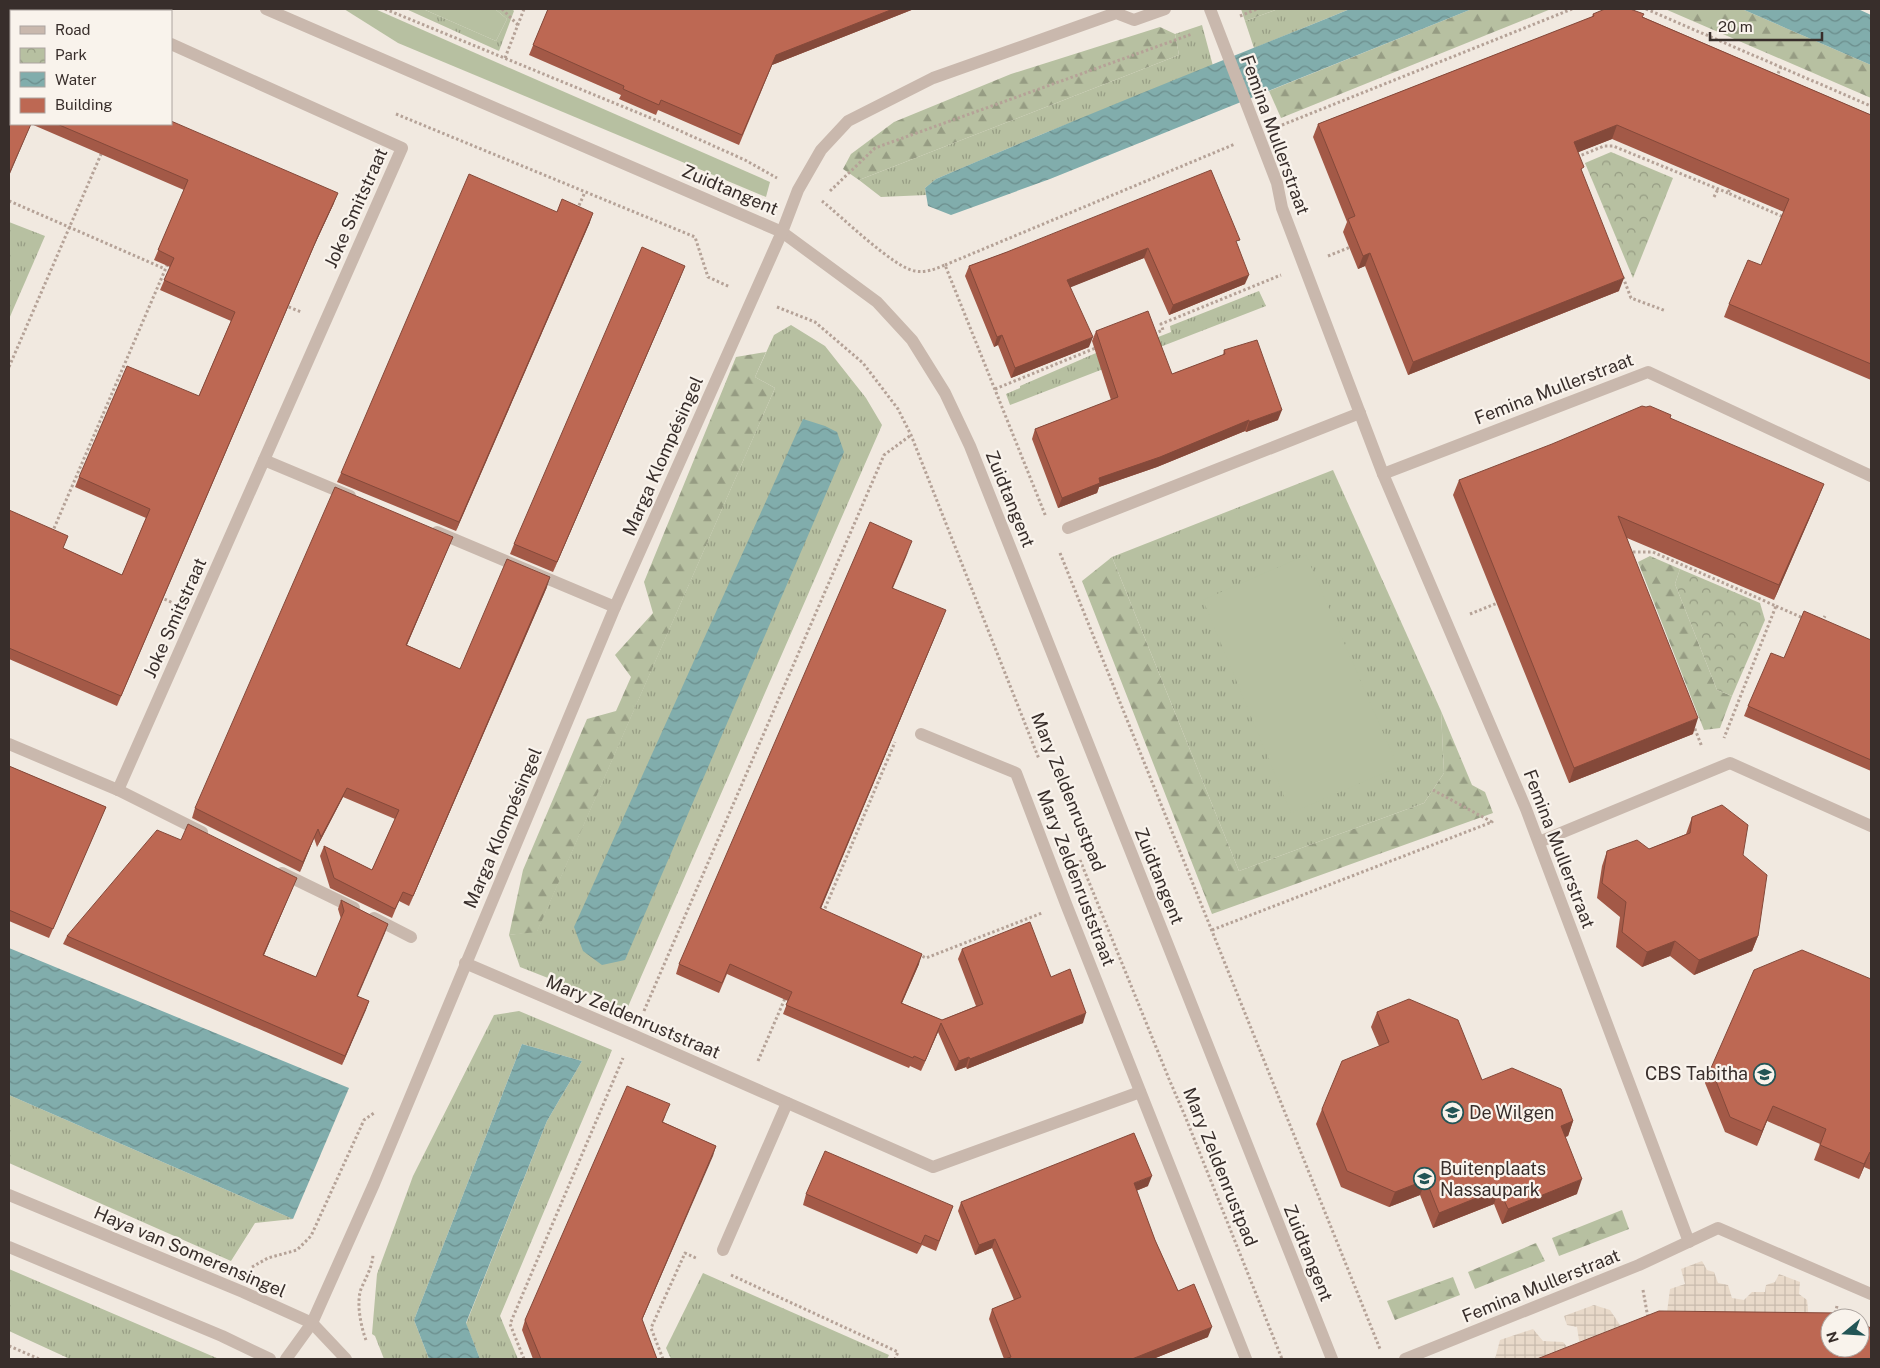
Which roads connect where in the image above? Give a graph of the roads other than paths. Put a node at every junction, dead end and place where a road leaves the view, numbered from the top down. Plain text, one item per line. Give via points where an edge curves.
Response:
1 (266, 9) edge
2 (1165, 9) edge
3 (1210, 9) edge
4 (1117, 11) edge
5 (172, 44) edge
6 (782, 232) junction
7 (1360, 413) junction
8 (264, 460) junction
9 (1383, 474) junction
10 (1871, 476) edge
11 (364, 502) edge
12 (428, 528) edge
13 (1068, 528) dead end
14 (615, 607) junction
15 (921, 734) road end
16 (9, 744) edge
17 (118, 790) junction
18 (1871, 826) edge
19 (212, 837) edge
20 (1539, 842) junction
21 (271, 867) edge
22 (411, 937) dead end
23 (465, 963) junction
24 (1140, 1092) junction
25 (787, 1103) junction
26 (9, 1195) edge
27 (1689, 1242) junction
28 (9, 1247) edge
29 (723, 1250) dead end
30 (1871, 1294) edge
31 (312, 1323) junction
32 (270, 1359) edge
33 (286, 1359) edge
34 (346, 1359) edge
35 (1246, 1359) edge
36 (1332, 1359) edge
37 (1405, 1359) edge

1 - 6 street, Zuidtangent
2 - 4 street, Marga Klompésingel via 1134,20
3 - 7 street, Femina Mullerstraat
4 - 6 street, Marga Klompésingel via 933,78 848,122 821,150 798,190
5 - 8 street, Joke Smitstraat via 402,148
6 - 14 street, Marga Klompésingel
6 - 36 street, Zuidtangent via 876,302 912,340 945,393 974,455
7 - 9 street, Femina Mullerstraat
7 - 13 street
8 - 11 street
8 - 17 street, Joke Smitstraat
9 - 10 street, Femina Mullerstraat via 1648,372
9 - 20 street, Femina Mullerstraat
12 - 14 street
14 - 23 street, Marga Klompésingel
15 - 24 street, Mary Zeldenruststraat via 1016,773
16 - 17 street
17 - 19 street
18 - 20 street via 1730,763
20 - 27 street, Femina Mullerstraat
21 - 22 street
23 - 25 street, Mary Zeldenruststraat
23 - 31 street, Marga Klompésingel
24 - 25 street, Mary Zeldenruststraat via 933,1167
24 - 35 street, Mary Zeldenruststraat
25 - 29 street
26 - 31 street, Haya van Somerensingel
27 - 30 street, Femina Mullerstraat via 1718,1228
27 - 37 street, Femina Mullerstraat
28 - 32 street
31 - 33 street, Marga Klompésingel
31 - 34 street, Haya van Somerensingel

